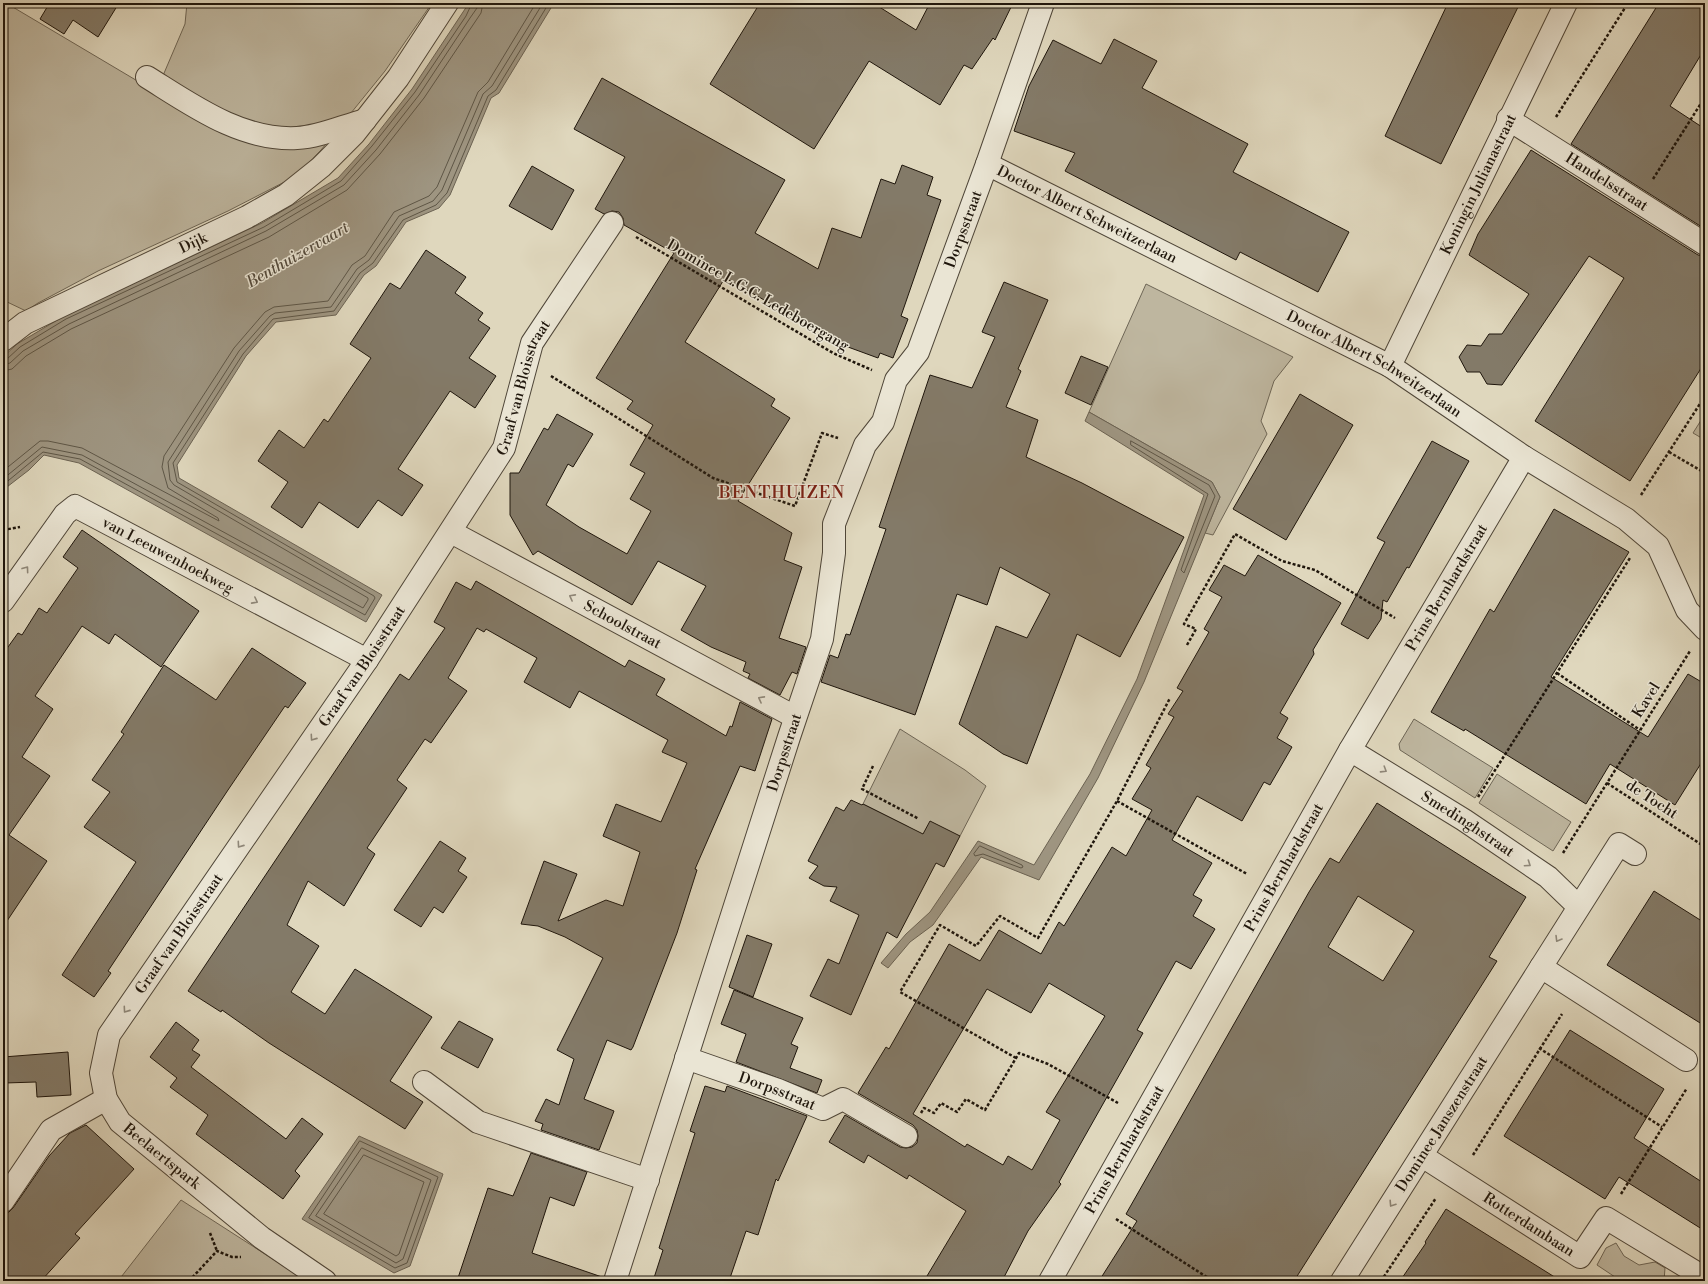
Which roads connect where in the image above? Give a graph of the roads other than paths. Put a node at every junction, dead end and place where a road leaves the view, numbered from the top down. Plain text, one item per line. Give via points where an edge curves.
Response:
1 (447, 3) edge
2 (1043, 3) edge
3 (1566, 3) edge
4 (147, 77) dead end
5 (1508, 119) junction
6 (365, 120) junction
7 (987, 164) junction
8 (612, 223) road end
9 (1705, 244) edge
10 (3, 340) edge
11 (1390, 366) junction
12 (1524, 457) junction
13 (451, 532) junction
14 (3, 601) edge
15 (1705, 629) edge
16 (367, 660) junction
17 (795, 717) junction
18 (1350, 750) junction
19 (1635, 854) dead end
20 (1578, 906) junction
21 (1541, 967) junction
22 (686, 1058) junction
23 (1686, 1060) dead end
24 (424, 1082) dead end
25 (106, 1099) junction
26 (906, 1136) road end
27 (1422, 1156) junction
28 (648, 1180) junction
29 (3, 1201) edge
30 (1705, 1278) edge
31 (325, 1281) edge
32 (615, 1281) edge
33 (1050, 1281) edge
34 (1342, 1281) edge

1 - 6 street, Dijk via 398,78
2 - 7 street, Dorpsstraat
3 - 5 street, Koningin Julianastraat
4 - 6 street via 209,115 240,128 269,135 297,138
5 - 9 street, Handelsstraat
5 - 11 street, Koningin Julianastraat
6 - 10 street, Dijk via 321,167 286,195 247,217 25,322
7 - 11 street, Doctor Albert Schweitzerlaan
7 - 17 street, Dorpsstraat via 918,352 896,380 883,422 865,445 834,524 834,553 822,639
8 - 13 street, Graaf van Bloisstraat via 532,343 504,448
11 - 12 street, Doctor Albert Schweitzerlaan
12 - 15 street, Doctor Albert Schweitzerlaan via 1626,519 1658,546 1686,610
12 - 18 street, Prins Bernhardstraat
13 - 16 street, Graaf van Bloisstraat
17 -> 13 street, Schoolstraat
14 -> 16 street, van Leeuwenhoekweg via 65,514 75,506
16 -> 25 street, Graaf van Bloisstraat via 109,1035 101,1073
17 - 22 street, Dorpsstraat
18 -> 20 street, Smedinghstraat via 1464,820 1548,877
18 - 33 street, Prins Bernhardstraat
19 - 20 street, Dominee Janszenstraat via 1619,844
20 -> 21 street, Dominee Janszenstraat
21 - 23 street
21 - 27 street, Dominee Janszenstraat
22 - 26 street, Dorpsstraat via 823,1108 843,1099
22 - 28 street, Dorpsstraat
24 - 28 street via 478,1122
25 - 29 street via 51,1130
25 - 31 street, Beelaertspark via 120,1122 262,1238
27 - 30 street, Rotterdambaan via 1580,1257 1606,1218
27 -> 34 street, Dominee Janszenstraat
28 - 32 street, Dorpsstraat

